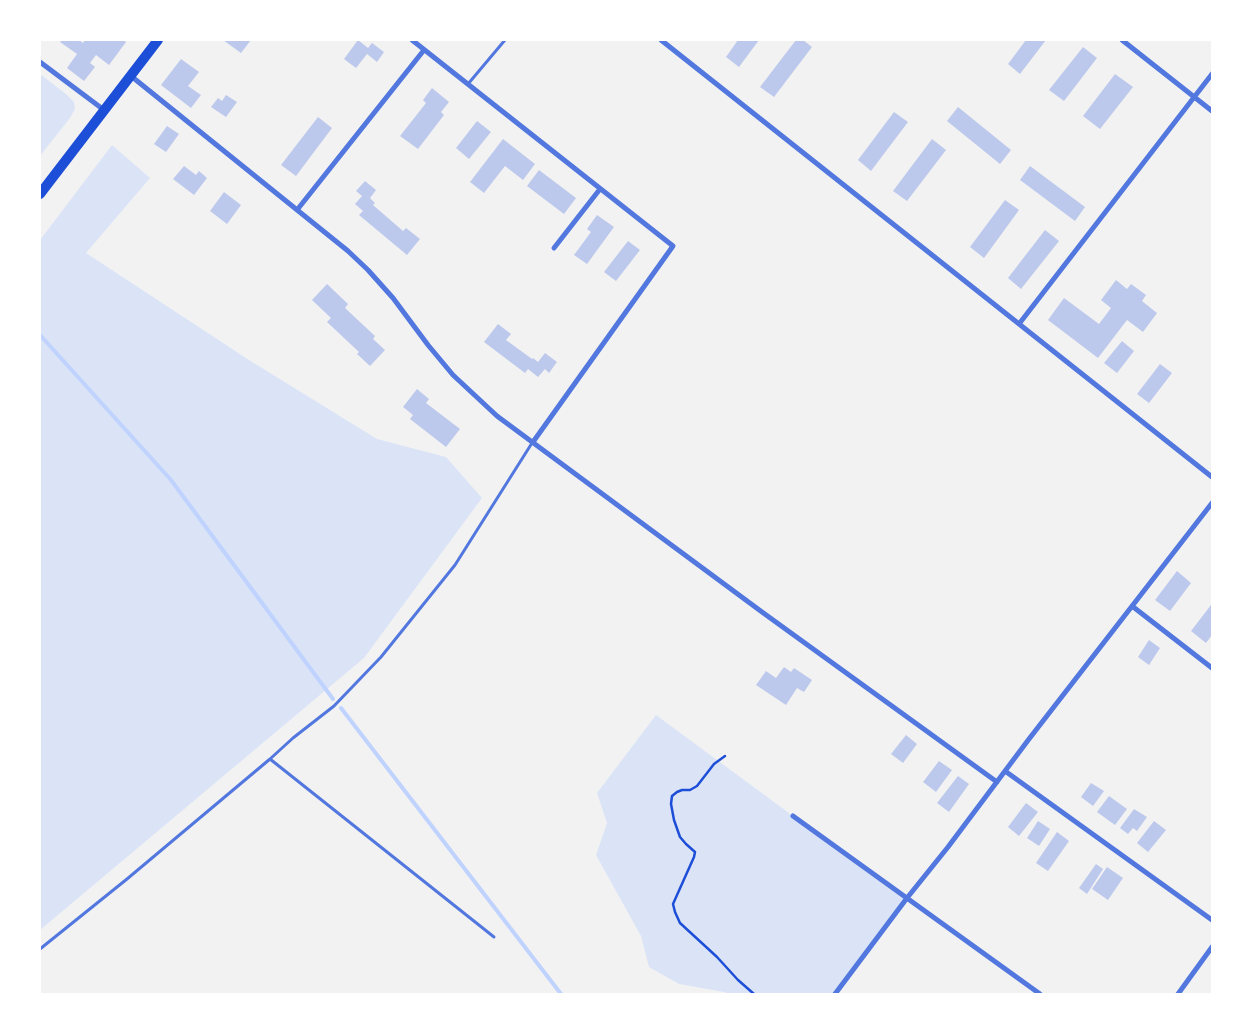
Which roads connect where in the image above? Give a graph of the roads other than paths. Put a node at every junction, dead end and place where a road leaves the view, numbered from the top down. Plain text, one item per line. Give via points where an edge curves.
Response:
1 (158, 40) edge
2 (412, 40) edge
3 (505, 40) edge
4 (660, 40) edge
5 (1122, 40) edge
6 (424, 50) junction
7 (40, 62) edge
8 (1212, 74) edge
9 (131, 76) junction
10 (468, 85) junction
11 (1194, 97) junction
12 (104, 110) junction
13 (1212, 111) edge
14 (600, 190) junction
15 (40, 194) edge
16 (297, 210) junction
17 (554, 248) dead end
18 (1019, 324) junction
19 (533, 442) junction
20 (1212, 477) edge
21 (1212, 503) edge
22 (1132, 606) junction
23 (1212, 668) edge
24 (270, 759) junction
25 (1005, 771) junction
26 (997, 782) junction
27 (793, 816) dead end
28 (907, 898) junction
29 (1212, 920) edge
30 (494, 937) dead end
31 (1212, 947) edge
32 (40, 949) edge
33 (835, 994) edge
34 (1040, 994) edge
35 (1178, 994) edge

1 - 9 main road
2 - 6 street
3 - 10 lane
4 - 18 street
5 - 11 street
6 - 10 street
6 - 16 street
7 - 12 street
8 - 11 street
9 - 12 main road
9 - 16 street
10 - 14 street
11 - 13 street
11 - 18 street
12 - 15 main road
14 - 17 street
14 - 19 street via 673,246
16 - 19 street via 368,270 453,375 497,416
18 - 20 street
19 - 24 lane via 455,564 387,650 334,706
19 - 26 street
21 - 22 street
22 - 23 street
22 - 25 street
24 - 30 lane
24 - 32 lane
25 - 26 street
25 - 29 street
26 - 28 street
27 - 28 street
28 - 33 street
28 - 34 street
31 - 35 street

